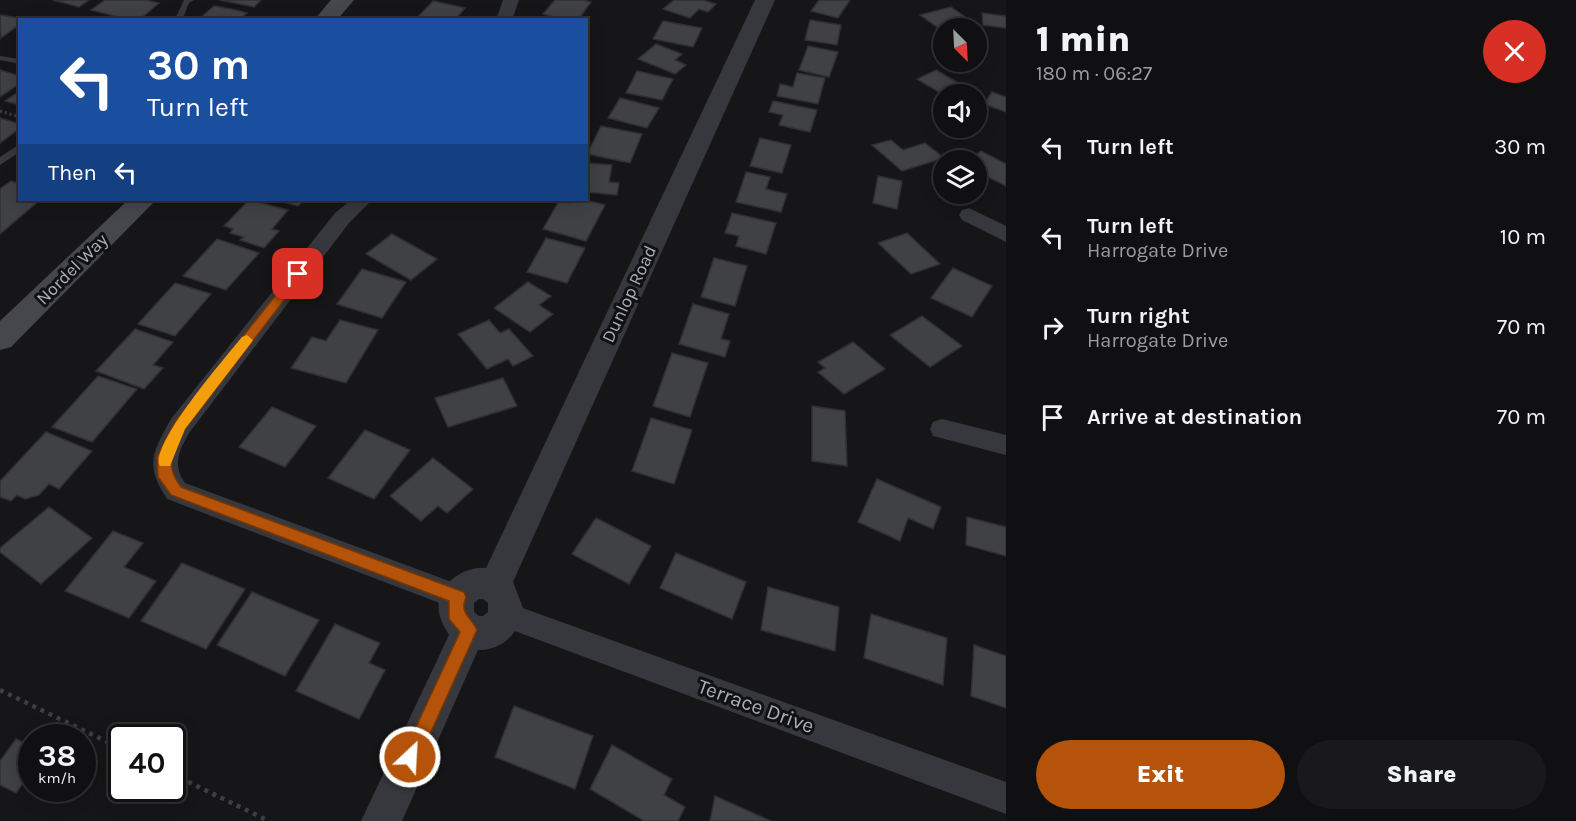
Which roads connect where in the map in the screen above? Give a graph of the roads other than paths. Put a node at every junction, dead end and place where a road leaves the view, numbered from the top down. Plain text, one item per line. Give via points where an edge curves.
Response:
1 (186, 0) edge
2 (343, 0) edge
3 (511, 0) edge
4 (765, 0) edge
5 (178, 18) edge
6 (327, 18) edge
7 (505, 18) edge
8 (0, 58) edge
9 (18, 62) edge
10 (18, 148) edge
11 (0, 162) edge
12 (142, 201) edge
13 (361, 201) edge
14 (969, 215) dead end
15 (1006, 235) edge
16 (6, 329) edge
17 (942, 429) dead end
18 (1006, 445) edge
19 (500, 601) junction
20 (464, 613) junction
21 (1006, 798) edge
22 (381, 821) edge

1 - 5 lane
2 - 6 main road
3 - 7 street
4 - 19 street, Dunlop Road
8 - 9 lane
10 - 11 lane
12 - 16 main road, Nordel Way
13 - 20 street via 342,218 180,426 164,457 165,477 176,491
14 - 15 street
17 - 18 street
19 - 20 street via 496,628 487,632
19 - 21 street, Terrace Drive
20 - 22 street

